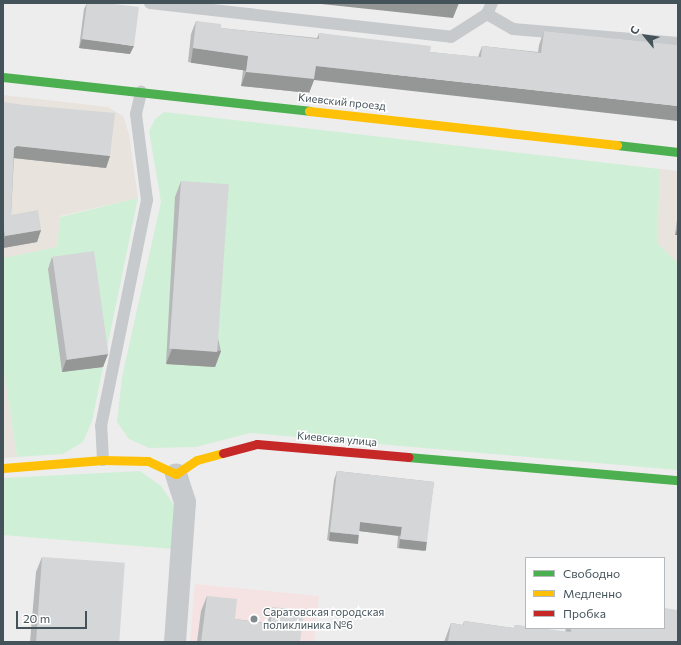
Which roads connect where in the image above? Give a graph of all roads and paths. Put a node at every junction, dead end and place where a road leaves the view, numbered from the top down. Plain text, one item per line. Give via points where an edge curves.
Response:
1 (155, 3) edge
2 (489, 9) edge
3 (678, 43) edge
4 (3, 77) edge
5 (141, 92) junction
6 (678, 152) edge
7 (103, 460) junction
8 (3, 468) edge
9 (176, 474) junction
10 (678, 480) edge
11 (176, 642) edge

1 - 2 lane via 451,37
2 - 3 lane via 513,29
4 - 5 street, Киевский проезд
5 - 6 street, Киевский проезд
5 - 7 lane via 136,114 147,200 101,426
7 - 8 street
7 - 9 street via 148,461
9 - 10 street, Киевская улица via 197,460 257,444
9 - 11 street via 185,502

